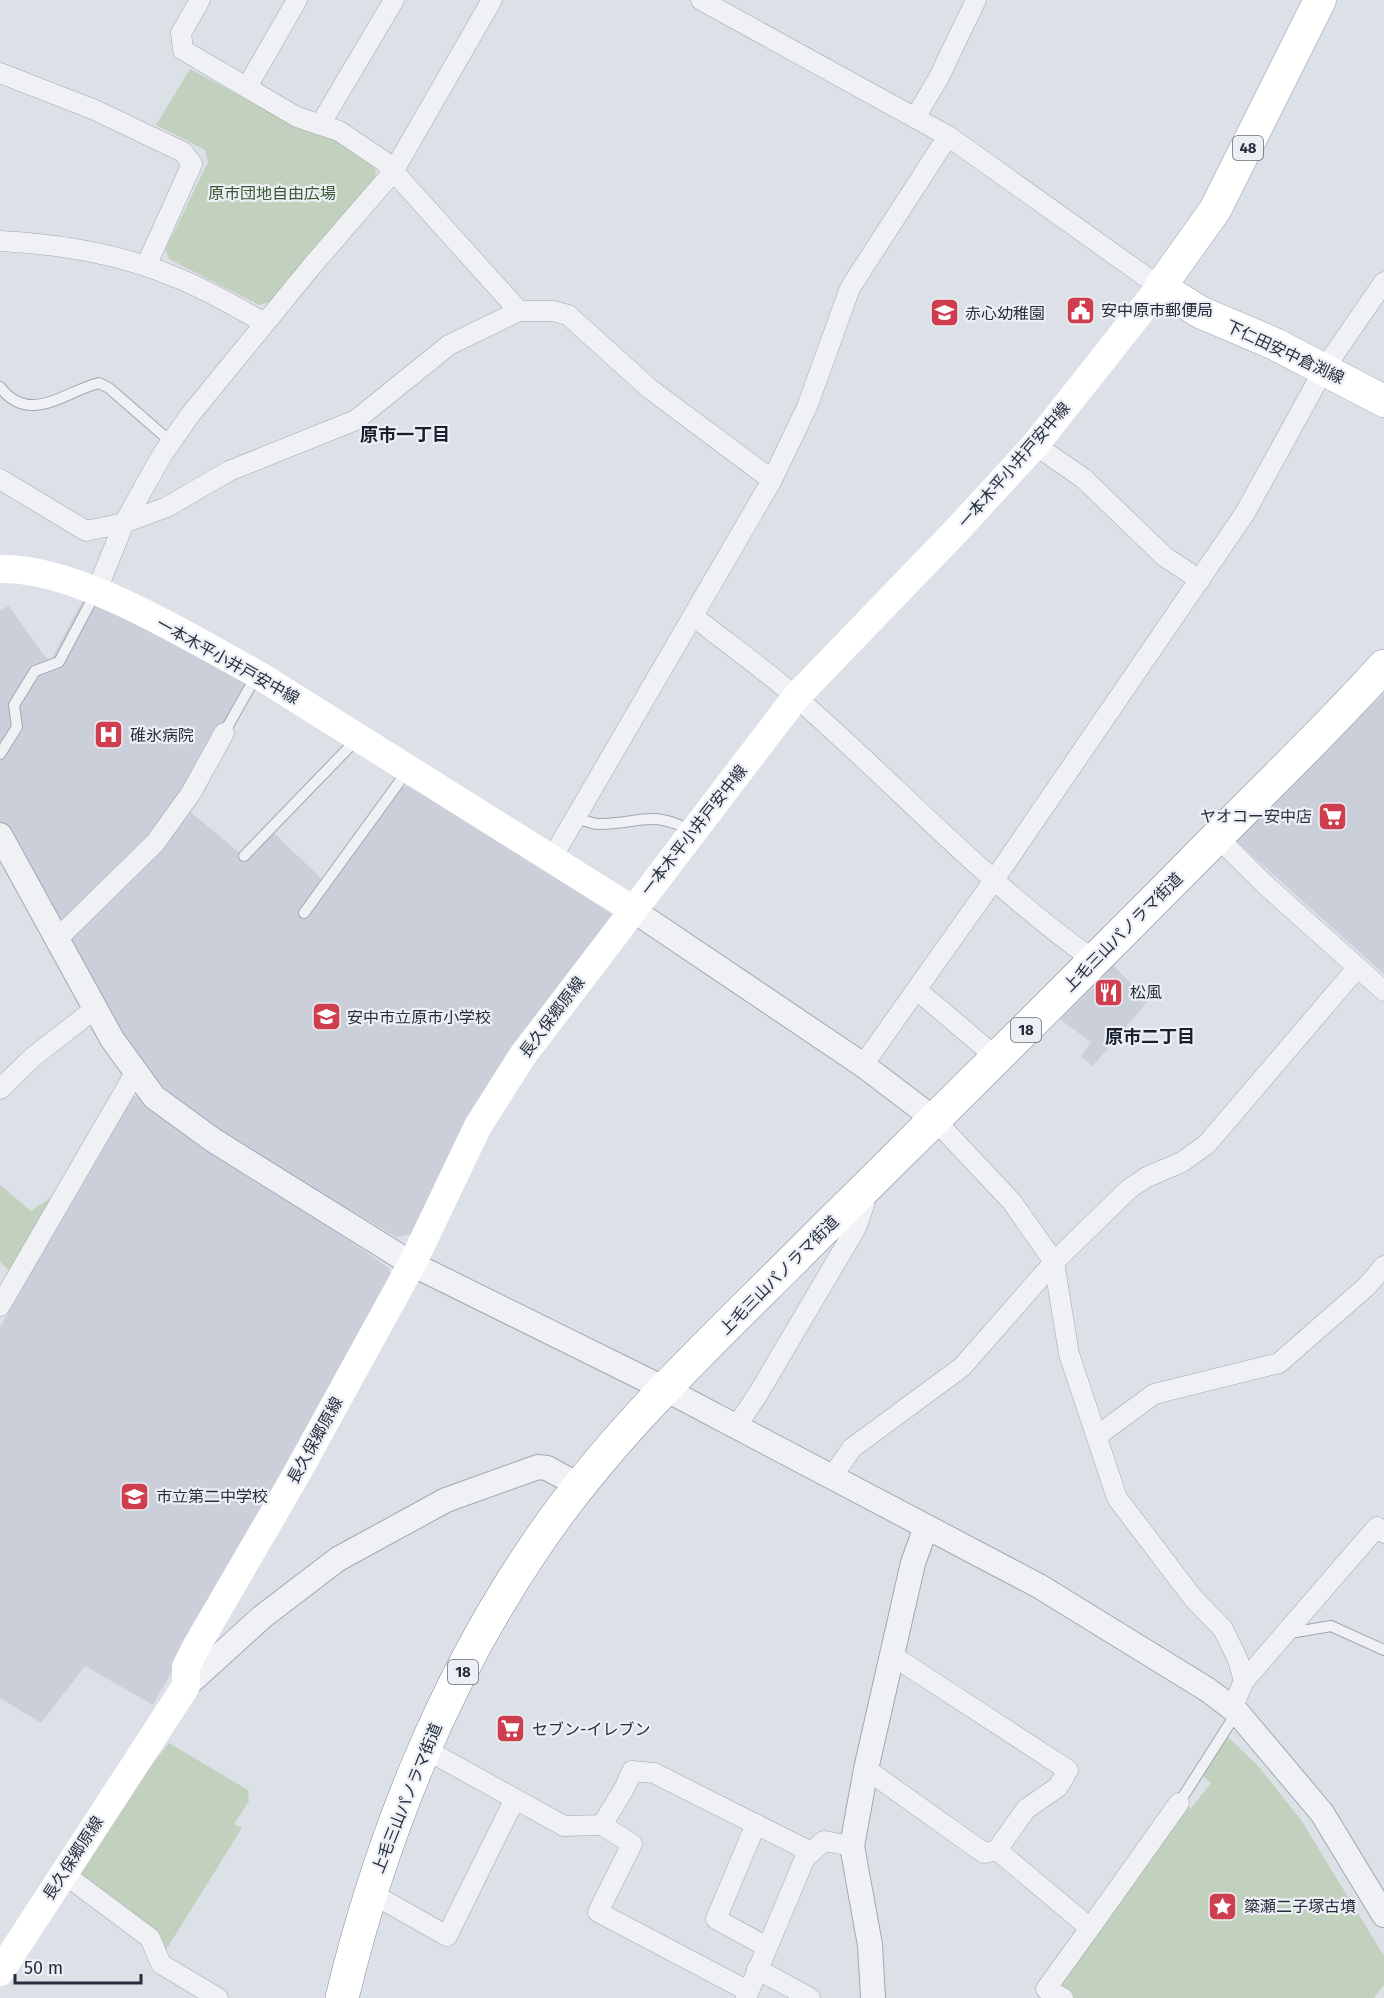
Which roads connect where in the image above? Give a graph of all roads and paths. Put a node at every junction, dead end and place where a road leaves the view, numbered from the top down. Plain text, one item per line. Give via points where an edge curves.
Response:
1 (200, 0) edge
2 (297, 0) edge
3 (394, 0) edge
4 (492, 0) edge
5 (701, 0) edge
6 (976, 0) edge
7 (1320, 0) edge
8 (0, 74) edge
9 (247, 87) junction
10 (916, 116) junction
11 (320, 125) junction
12 (948, 136) junction
13 (393, 172) junction
14 (0, 241) edge
15 (146, 266) junction
16 (1384, 282) edge
17 (1160, 287) junction
18 (519, 311) junction
19 (265, 323) junction
20 (1324, 369) junction
21 (0, 387) edge
22 (1384, 401) edge
23 (171, 442) junction
24 (1035, 445) junction
25 (0, 479) edge
26 (772, 480) junction
27 (124, 523) junction
28 (0, 569) edge
29 (1200, 580) junction
30 (97, 590) junction
31 (693, 616) junction
32 (1384, 666) edge
33 (257, 674) junction
34 (796, 697) junction
35 (224, 733) joint
36 (359, 738) junction
37 (0, 754) edge
38 (408, 768) junction
39 (576, 818) junction
40 (693, 832) junction
41 (0, 835) edge
42 (1217, 837) junction
43 (244, 856) dead end
44 (552, 858) junction
45 (994, 880) junction
46 (633, 910) junction
47 (304, 913) dead end
48 (57, 939) junction
49 (1095, 961) junction
50 (1358, 968) junction
51 (917, 990) junction
52 (1384, 991) edge
53 (96, 1008) junction
54 (998, 1058) junction
55 (864, 1065) junction
56 (135, 1073) junction
57 (0, 1089) edge
58 (934, 1119) junction
59 (856, 1198) junction
60 (1054, 1263) junction
61 (412, 1264) junction
62 (1384, 1266) edge
63 (0, 1306) edge
64 (665, 1389) junction
65 (736, 1427) junction
66 (1097, 1436) junction
67 (832, 1477) junction
68 (580, 1486) junction
69 (1382, 1526) edge
70 (926, 1527) junction
71 (1287, 1628) junction
72 (1384, 1650) edge
73 (892, 1656) junction
74 (1244, 1681) junction
75 (186, 1686) junction
76 (1235, 1710) junction
77 (425, 1749) junction
78 (866, 1769) junction
79 (515, 1798) junction
80 (1179, 1803) joint
81 (756, 1824) junction
82 (602, 1825) junction
83 (852, 1846) junction
84 (997, 1850) junction
85 (812, 1852) junction
86 (63, 1873) junction
87 (371, 1893) junction
88 (1384, 1915) edge
89 (1090, 1928) junction
90 (767, 1947) junction
91 (757, 1969) junction
92 (0, 1972) edge
93 (747, 1994) edge
94 (218, 1998) edge
95 (342, 1998) edge
96 (810, 1998) edge
97 (873, 1998) edge
98 (1063, 1998) edge

1 - 9 street via 181,33 183,50
2 - 9 street
3 - 11 street
4 - 13 street
5 - 10 street via 854,86
6 - 10 street
7 - 17 main road, 48 via 1215,210
8 - 15 street via 95,110 183,152 192,164
9 - 11 street via 297,117
10 - 12 street
11 - 13 street via 339,131 385,162
12 - 17 street
12 - 26 street via 850,288 807,407
13 - 18 street
13 - 19 street
14 - 15 street via 88,252
15 - 19 street
16 - 20 street
17 - 20 main road, 下仁田安中倉渕線 via 1200,312
17 - 24 main road, 一本木平小井戸安中線
18 - 26 street via 568,315 650,389
18 - 27 street via 448,345 356,420 229,471 167,507
19 - 23 street
20 - 22 main road, 下仁田安中倉渕線
20 - 29 street via 1245,513
21 - 23 lane via 7,396 25,404 45,405 99,383
23 - 27 street
24 - 29 street via 1083,478 1165,557
24 - 34 main road, 一本木平小井戸安中線
25 - 27 street via 86,531
26 - 31 street
27 - 30 street
28 - 30 main road, 一本木平小井戸安中線 via 37,573
29 - 45 street
30 - 33 main road, 一本木平小井戸安中線
30 - 37 lane via 59,662 36,671 14,705 17,727
31 - 34 street
31 - 39 street
32 - 42 highway, 上毛三山パノラマ街道 / 18
33 - 35 lane
33 - 36 main road, 一本木平小井戸安中線
34 - 40 main road, 一本木平小井戸安中線
34 - 45 street
35 - 48 street via 191,793 155,843
36 - 38 main road, 一本木平小井戸安中線
36 - 43 lane
38 - 44 main road, 一本木平小井戸安中線
38 - 47 lane
39 - 40 lane via 597,824 652,817 673,821
39 - 44 street
40 - 46 main road, 一本木平小井戸安中線
41 - 48 street
42 - 49 highway, 上毛三山パノラマ街道 / 18
42 - 50 street
44 - 46 main road, 一本木平小井戸安中線
45 - 49 street
45 - 51 street
46 - 55 street
46 - 61 main road, 長久保郷原線 via 523,1055 478,1126
48 - 53 street
49 - 54 highway, 上毛三山パノラマ街道 / 18
50 - 52 street
50 - 60 street via 1207,1144 1182,1162 1129,1188
51 - 54 street
51 - 55 street
53 - 56 street
53 - 57 street via 33,1057
54 - 58 highway, 上毛三山パノラマ街道 / 18
55 - 58 street
56 - 61 street via 154,1097 213,1140
56 - 63 street
58 - 59 highway, 上毛三山パノラマ街道 / 18
58 - 60 street via 1012,1202
59 - 64 highway, 上毛三山パノラマ街道 / 18
59 - 65 street via 864,1205 856,1228
60 - 66 street via 1069,1354
60 - 67 street via 962,1367 852,1448
61 - 64 street
61 - 75 main road, 長久保郷原線 via 196,1647 186,1667
62 - 66 street via 1367,1286 1279,1363 1154,1394
64 - 65 street
64 - 68 highway, 上毛三山パノラマ街道 / 18
65 - 67 street
66 - 74 street via 1117,1498 1193,1598 1223,1629
67 - 70 street
68 - 75 street via 538,1467 446,1500 338,1559 262,1617
68 - 77 highway, 上毛三山パノラマ街道 / 18 via 506,1591
69 - 71 street
70 - 73 street via 913,1563
70 - 76 street via 1115,1630
71 - 72 lane via 1296,1632 1331,1626
71 - 74 street
73 - 78 street
73 - 84 street via 1068,1770 1058,1787 1026,1809
74 - 76 street
75 - 86 main road, 長久保郷原線
76 - 80 lane
76 - 88 street via 1322,1813
77 - 79 street
77 - 87 highway, 上毛三山パノラマ街道 / 18 via 403,1798
78 - 83 street
78 - 84 street via 984,1853
79 - 82 street via 564,1826
79 - 87 street via 447,1936
80 - 89 street
81 - 82 street via 654,1773 632,1771
81 - 85 street
81 - 90 street via 716,1918
82 - 93 street via 632,1844 598,1911
83 - 85 street via 824,1841
83 - 97 street via 870,1945
84 - 89 street
85 - 90 street via 805,1858
86 - 92 main road, 長久保郷原線
86 - 94 street via 150,1938 161,1964
87 - 95 highway, 上毛三山パノラマ街道 / 18
89 - 98 street via 1046,1989
90 - 91 street
91 - 93 street
91 - 96 street

